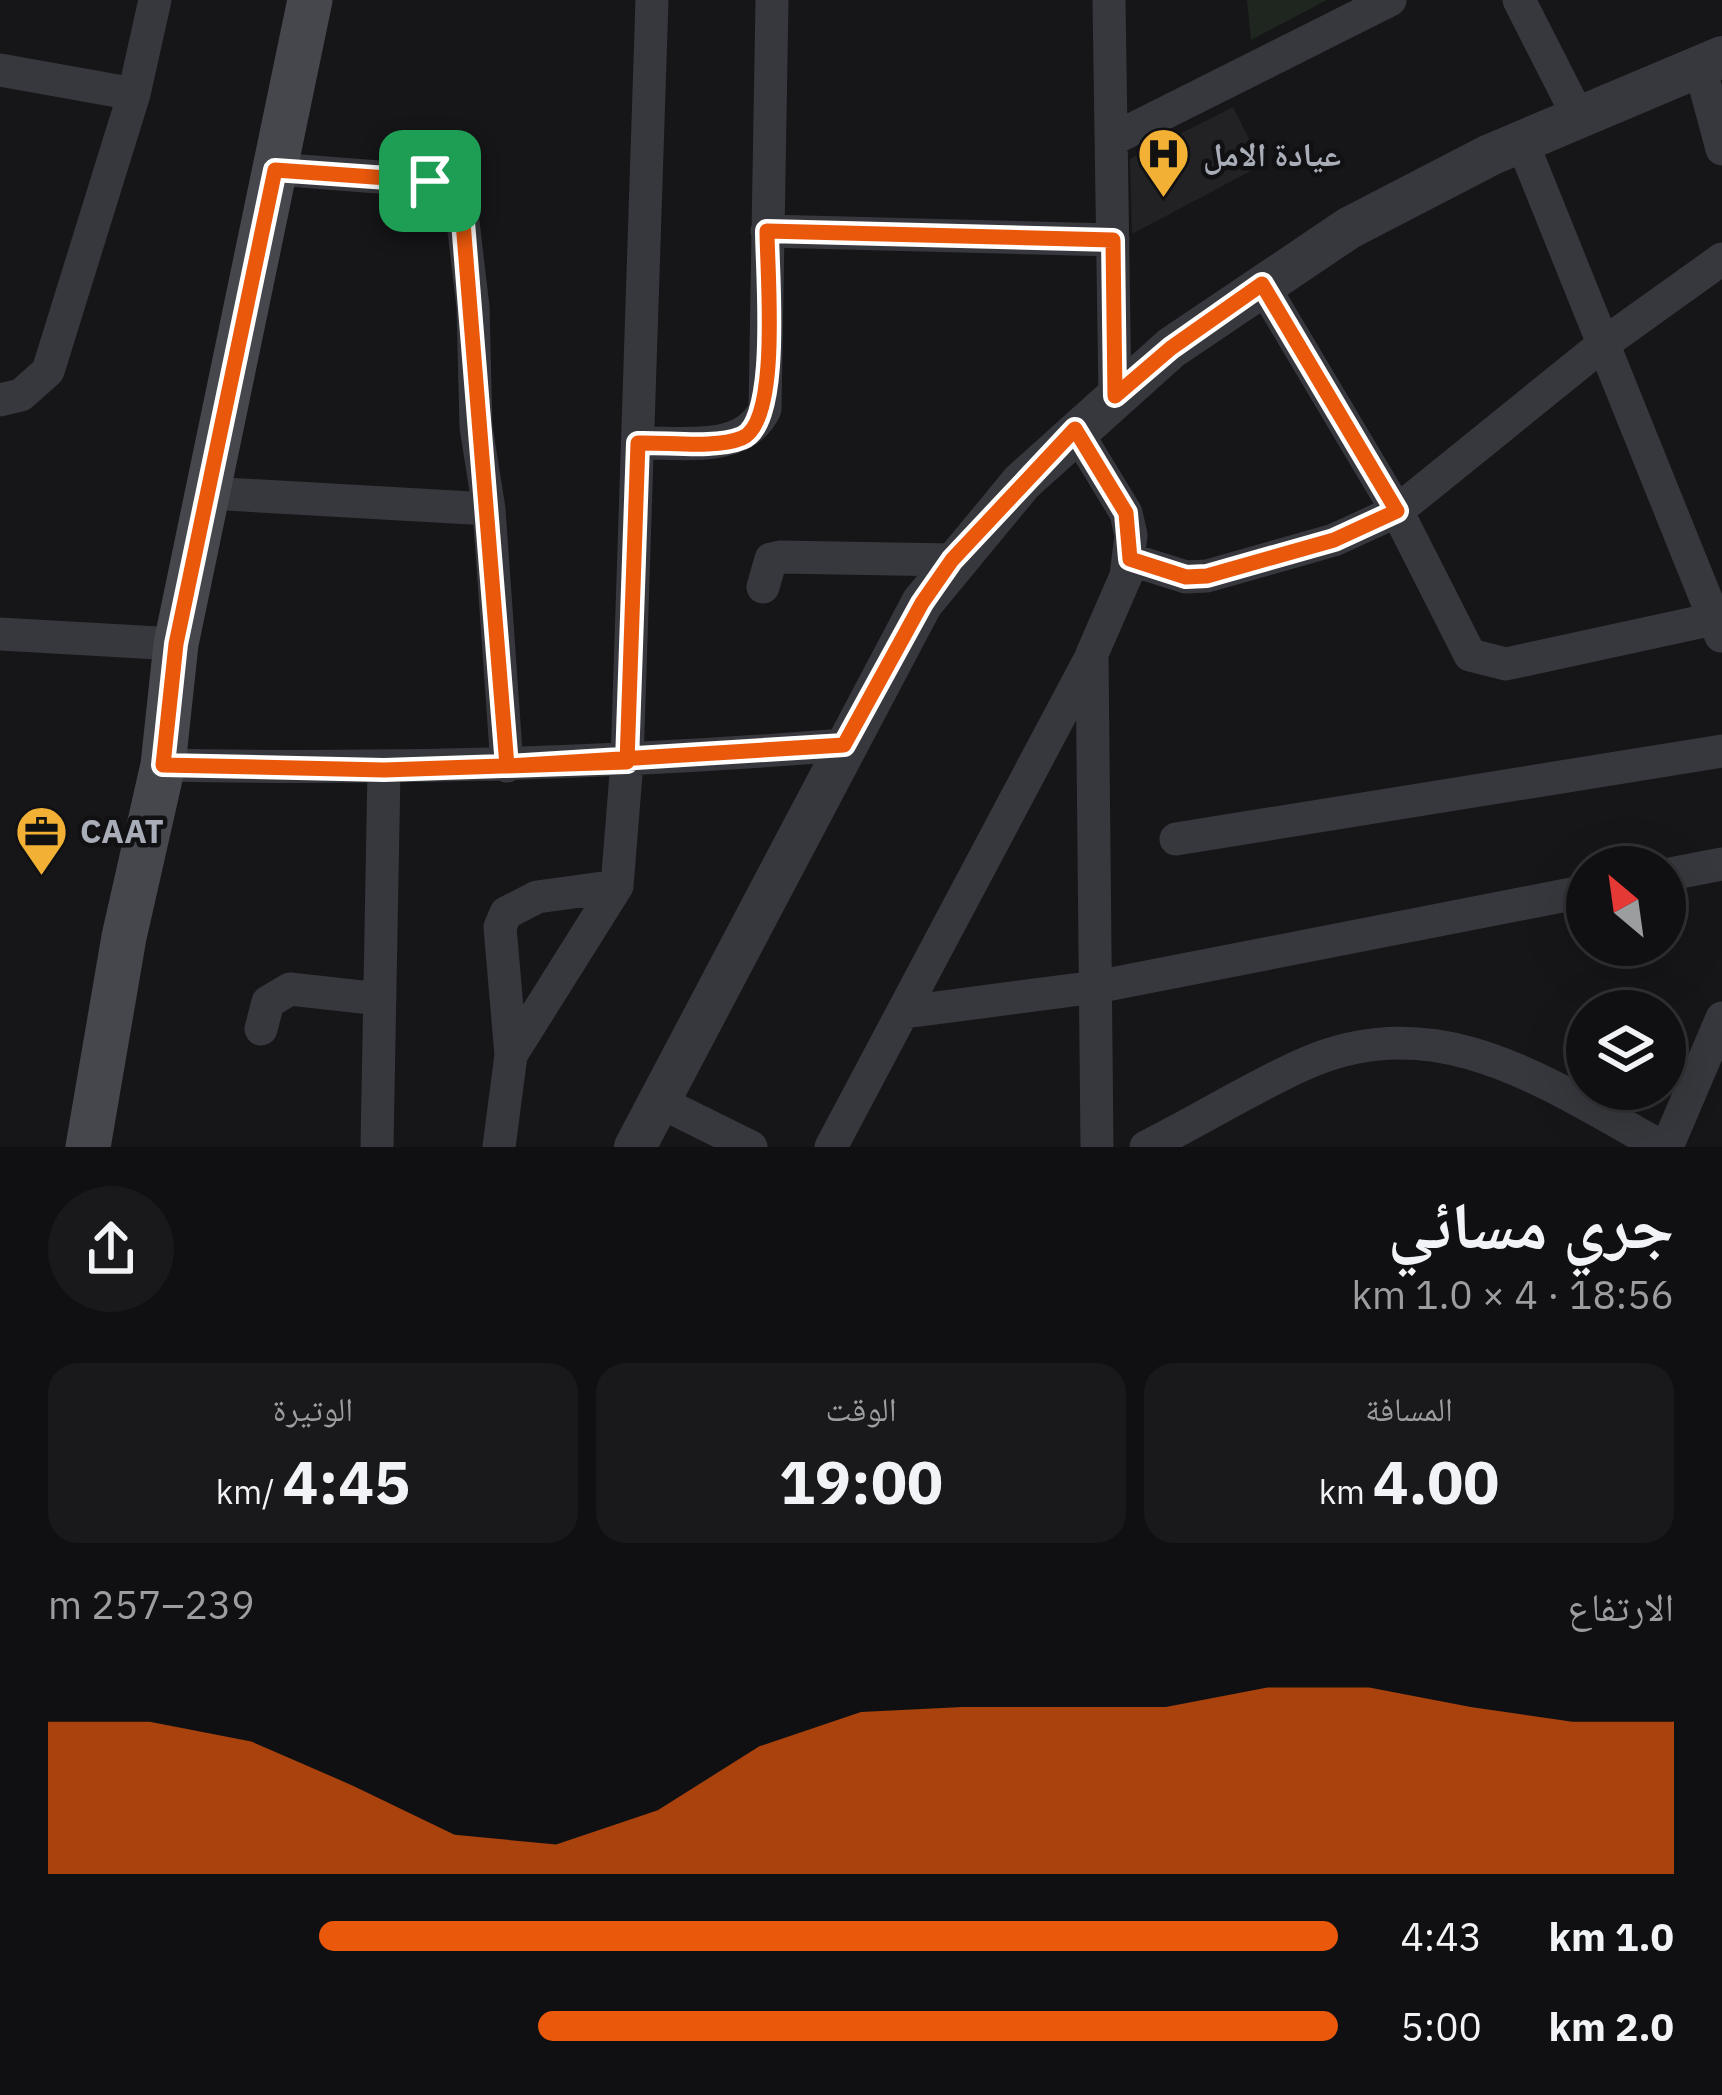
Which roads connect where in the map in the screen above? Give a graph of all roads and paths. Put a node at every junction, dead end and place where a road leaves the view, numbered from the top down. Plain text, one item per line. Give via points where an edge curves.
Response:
1 (154, 0) edge
2 (310, 0) edge
3 (652, 0) edge
4 (772, 0) edge
5 (1108, 0) edge
6 (1390, 0) edge
7 (1519, 0) edge
8 (1711, 62) edge
9 (0, 70) edge
10 (134, 94) junction
11 (1579, 118) junction
12 (1113, 140) junction
13 (1522, 142) junction
14 (1722, 149) edge
15 (275, 170) junction
16 (767, 231) junction
17 (1113, 240) junction
18 (1722, 259) edge
19 (1262, 284) junction
20 (1606, 342) junction
21 (1115, 396) junction
22 (0, 400) edge
23 (1075, 429) junction
24 (638, 443) junction
25 (208, 493) junction
26 (489, 509) junction
27 (1397, 511) junction
28 (1130, 559) junction
29 (952, 560) junction
30 (763, 587) dead end
31 (1719, 624) edge
32 (0, 634) edge
33 (176, 644) junction
34 (1092, 654) junction
35 (844, 745) junction
36 (1722, 751) edge
37 (627, 762) junction
38 (163, 765) junction
39 (507, 766) junction
40 (384, 770) junction
41 (1176, 838) dead end
42 (1722, 864) edge
43 (1686, 871) edge
44 (616, 886) junction
45 (1566, 895) edge
46 (1096, 987) junction
47 (380, 999) junction
48 (905, 1012) junction
49 (1722, 1018) edge
50 (261, 1029) dead end
51 (511, 1055) junction
52 (658, 1101) junction
53 (88, 1147) edge
54 (377, 1147) edge
55 (499, 1147) edge
56 (635, 1147) edge
57 (751, 1147) edge
58 (831, 1147) edge
59 (1097, 1147) edge
60 (1146, 1147) edge
61 (1665, 1147) edge

1 - 10 street
2 - 15 main road
3 - 24 street
4 - 16 street
5 - 12 street
6 - 12 street
7 - 11 street
8 - 11 street
8 - 14 street
9 - 10 street
10 - 22 street via 48,370 22,395
11 - 13 street
12 - 17 street
13 - 19 street via 1349,228
13 - 20 street
15 - 25 main road
15 - 26 street via 430,181 452,195 463,222
16 - 17 street
16 - 24 street via 766,392 757,427 740,439
17 - 21 street
18 - 20 street
19 - 21 street
19 - 27 street
20 - 27 street
20 - 31 street
21 - 23 street
23 - 28 street via 1126,513
23 - 29 street
24 - 37 street
25 - 26 street
25 - 33 main road
26 - 39 street
27 - 28 street via 1334,540 1207,576
27 - 31 street via 1469,655 1486,662
28 - 34 street
29 - 30 street via 780,557 770,559
29 - 35 street
32 - 33 street
33 - 38 main road
34 - 46 street
34 - 48 street
35 - 37 street
35 - 52 street
36 - 41 street
37 - 39 street
37 - 44 street
38 - 40 street
38 - 53 main road
39 - 40 street
40 - 47 street
42 - 43 street
44 - 51 street
44 - 51 street via 537,897 506,914 500,927
45 - 46 street
46 - 48 street
46 - 59 street
47 - 50 street via 290,989 268,1002
47 - 54 street
48 - 58 street
49 - 61 street
51 - 55 street
52 - 56 street
52 - 57 street
60 - 61 street via 1304,1064 1374,1043 1441,1042 1567,1094

